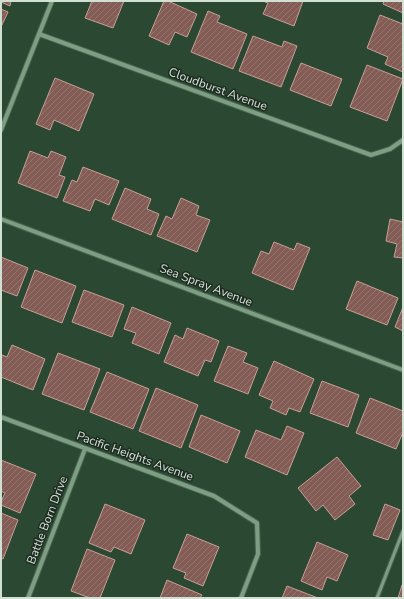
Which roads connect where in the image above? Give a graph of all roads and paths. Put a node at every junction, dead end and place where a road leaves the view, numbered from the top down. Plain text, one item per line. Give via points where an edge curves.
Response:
1 (52, 1) edge
2 (39, 34) junction
3 (1, 130) edge
4 (403, 140) edge
5 (1, 219) edge
6 (403, 370) edge
7 (1, 417) edge
8 (85, 449) junction
9 (403, 531) edge
10 (28, 598) edge
11 (241, 598) edge
12 (378, 598) edge

1 - 2 street
2 - 3 street
2 - 4 street, Cloudburst Avenue via 371,155 390,149
5 - 6 street, Sea Spray Avenue
7 - 8 street, Pacific Heights Avenue
8 - 10 street, Battle Born Drive
8 - 11 street, Pacific Heights Avenue via 214,496 257,523 258,554
9 - 12 lane

